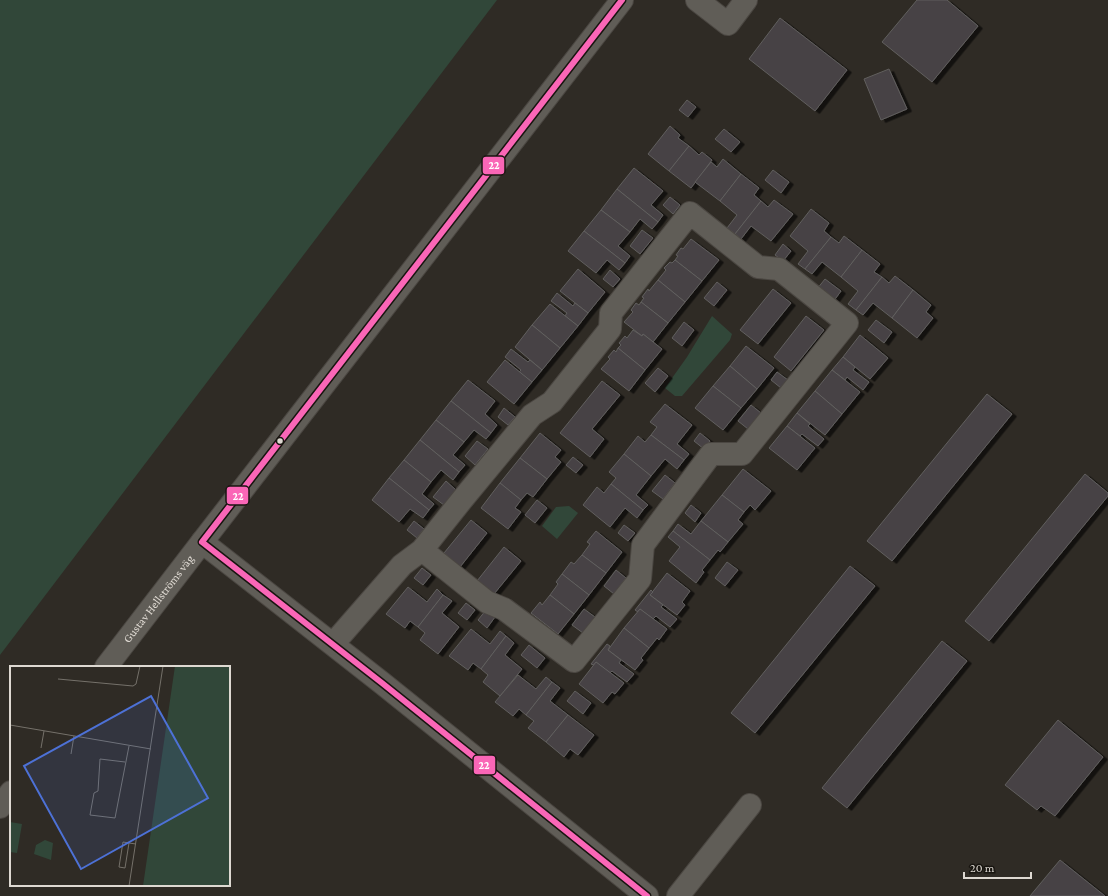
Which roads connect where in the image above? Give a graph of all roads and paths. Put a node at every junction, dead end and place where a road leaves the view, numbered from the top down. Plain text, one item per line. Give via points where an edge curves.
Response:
1 (622, 0) edge
2 (697, 0) edge
3 (746, 0) edge
4 (202, 542) junction
5 (422, 550) junction
6 (333, 644) junction
7 (107, 666) edge
8 (10, 793) edge
9 (750, 805) dead end
10 (0, 807) edge
11 (647, 896) edge
12 (678, 896) edge

1 - 4 street, Gustav Hellströms väg
2 - 3 street via 728,24
4 - 6 street
4 - 7 street, Gustav Hellströms väg
5 - 5 street via 532,415 552,402 610,329 611,313 690,213 758,267 779,269 847,323 742,454 710,454 643,545 640,579 574,661 504,609 487,602
5 - 6 street via 402,565
6 - 11 street
8 - 10 street
9 - 12 street

